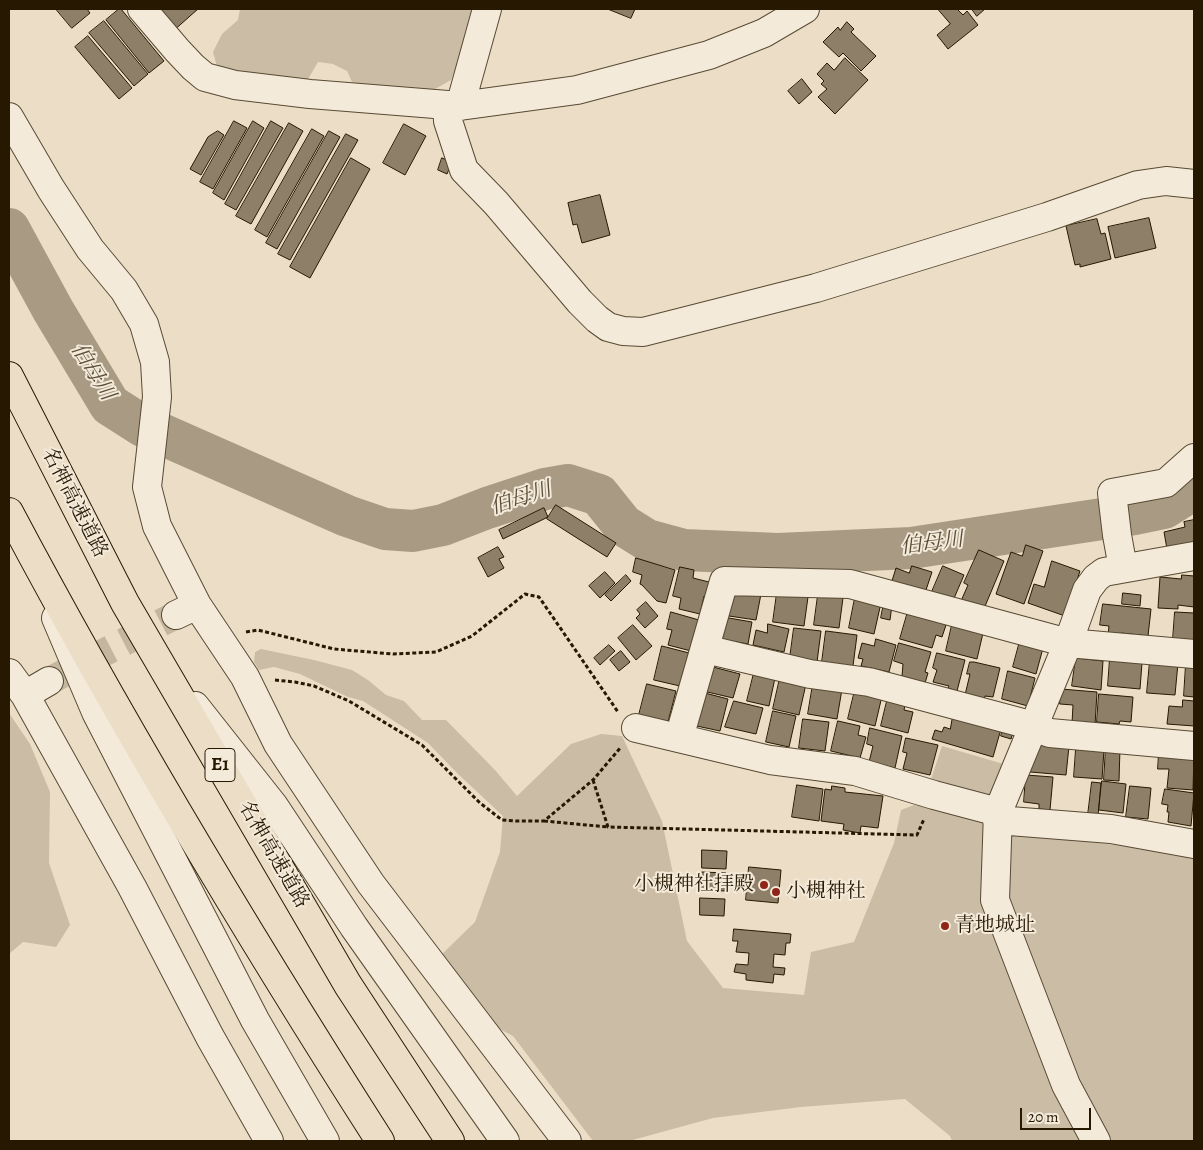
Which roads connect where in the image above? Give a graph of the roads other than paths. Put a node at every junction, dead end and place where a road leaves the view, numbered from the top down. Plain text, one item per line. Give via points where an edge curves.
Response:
1 (142, 9) edge
2 (487, 9) edge
3 (805, 9) edge
4 (453, 106) junction
5 (9, 118) edge
6 (1194, 184) edge
7 (9, 376) edge
8 (1194, 458) edge
9 (13, 520) edge
10 (1194, 556) edge
11 (1123, 568) junction
12 (1068, 643) junction
13 (705, 649) junction
14 (1194, 654) edge
15 (157, 658) junction
16 (9, 673) edge
17 (49, 681) tunnel mouth
18 (25, 695) junction
19 (1034, 726) junction
20 (636, 728) road end
21 (679, 738) junction
22 (1194, 746) edge
23 (998, 816) junction
24 (1194, 844) edge
25 (269, 1141) edge
26 (325, 1141) edge
27 (380, 1141) edge
28 (450, 1141) edge
29 (506, 1141) edge
30 (567, 1141) edge
31 (1096, 1141) edge

1 - 4 street via 205,77 235,85 282,91
2 - 4 street
3 - 4 street via 764,33 709,55 577,90
4 - 6 street via 448,121 464,170 580,302 608,327 623,331 643,332 816,288 1047,217 1138,185 1166,181
5 - 30 street via 90,249 124,290 144,324 155,362 157,397 147,488 187,610 219,638 245,678 278,744 371,884
7 - 15 highway, 名神高速道路 / E1 via 125,603
8 - 11 street via 1166,483 1112,492
9 - 26 street via 96,712 255,1020
9 - 27 highway via 116,710
10 - 11 street
11 - 12 street via 1104,572 1087,590
12 - 13 street via 850,584 724,581
12 - 14 street
12 - 19 street
13 - 19 street via 810,674 869,682
13 - 21 street
15 - 28 highway, 名神高速道路 / E1 via 348,985
15 - 29 street via 274,806 354,927
16 - 18 street
17 - 18 street
18 - 25 street
19 - 22 street via 1050,732
19 - 23 street
20 - 21 street
21 - 23 street via 770,760 855,771
23 - 24 street
23 - 31 street via 995,900 1066,1085

